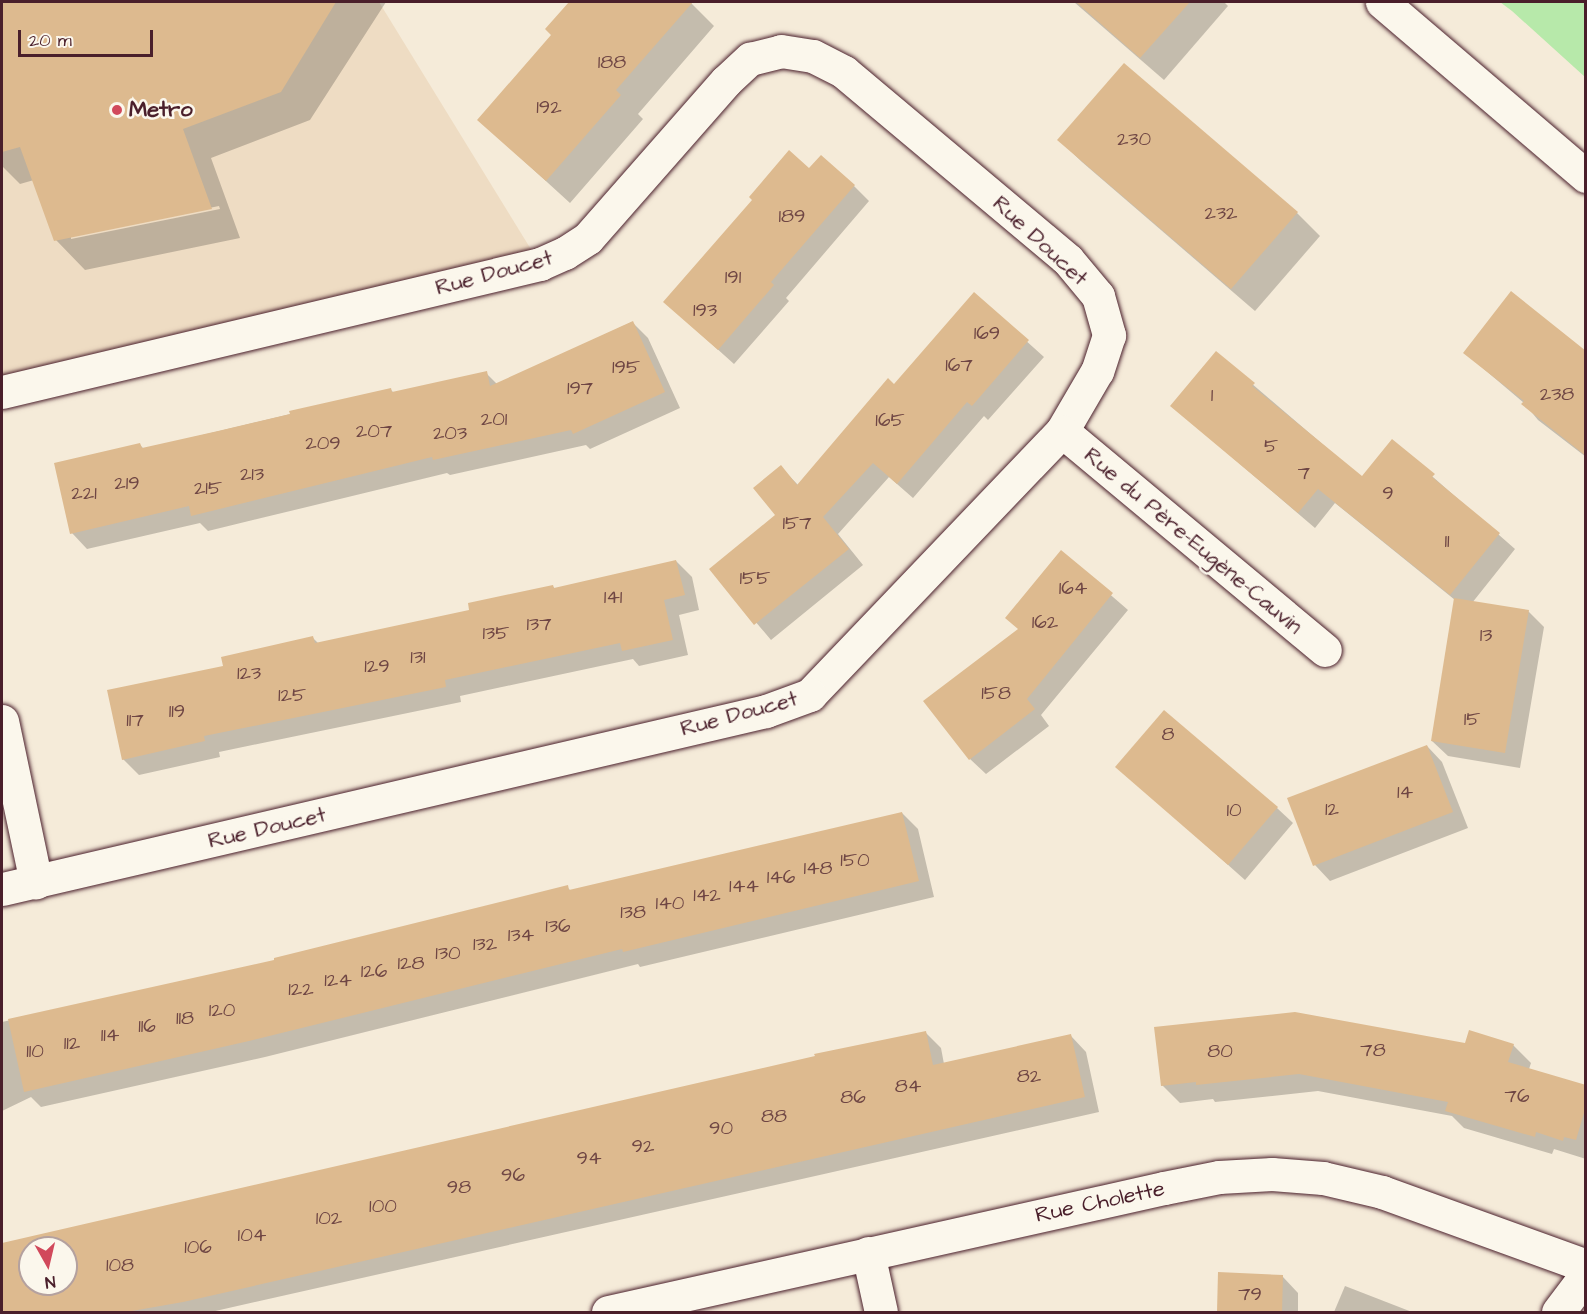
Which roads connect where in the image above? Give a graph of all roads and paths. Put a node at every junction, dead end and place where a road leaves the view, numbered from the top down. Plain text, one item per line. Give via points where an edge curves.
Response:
1 (1382, 2) edge
2 (1586, 176) edge
3 (2, 392) edge
4 (1062, 431) junction
5 (1325, 650) dead end
6 (2, 721) edge
7 (36, 882) junction
8 (2, 889) edge
9 (868, 1253) junction
10 (1586, 1266) edge
11 (1586, 1275) edge
12 (608, 1312) edge
13 (881, 1312) edge
14 (1558, 1312) edge

1 - 2 street
3 - 4 street, Rue Doucet via 540,264 565,254 588,238 726,81 750,59 781,51 813,56 844,72 1068,260 1098,296 1109,335 1097,371
4 - 5 street, Rue du Père-Eugène-Cauvin
4 - 7 street, Rue Doucet via 810,695 766,711
6 - 7 street
7 - 8 street, Rue Doucet
9 - 10 street, Rue Cholette via 1175,1185 1272,1174 1323,1178 1382,1192
9 - 12 street, Rue Cholette
9 - 13 street
11 - 14 street

